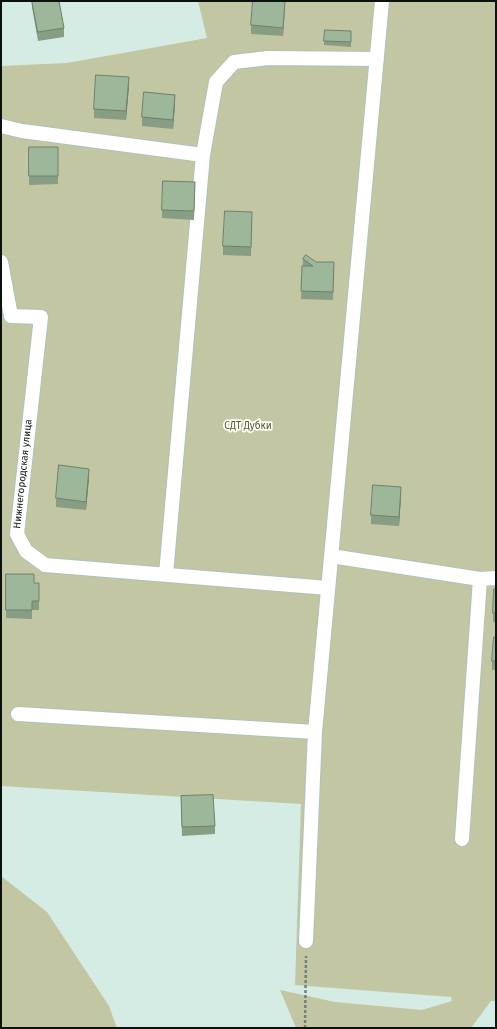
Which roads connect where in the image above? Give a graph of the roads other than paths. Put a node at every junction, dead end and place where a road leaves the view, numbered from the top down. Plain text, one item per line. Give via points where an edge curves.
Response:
1 (382, 1) edge
2 (377, 59) junction
3 (1, 126) edge
4 (204, 155) junction
5 (1, 262) edge
6 (6, 318) edge
7 (331, 556) junction
8 (166, 574) junction
9 (496, 578) edge
10 (480, 579) junction
11 (328, 588) junction
12 (18, 714) dead end
13 (315, 732) junction
14 (462, 838) dead end
15 (306, 941) road end

1 - 2 street
2 - 4 street via 268,58 234,62 216,82
2 - 7 street
3 - 4 street
4 - 8 street
5 - 6 street, Нижнегородская улица
6 - 8 street, Нижнегородская улица via 41,317 17,534 26,550 45,565
7 - 10 street
7 - 11 street
8 - 11 street, Нижнегородская улица
9 - 10 street
10 - 14 street
11 - 13 street
12 - 13 street
13 - 15 street

